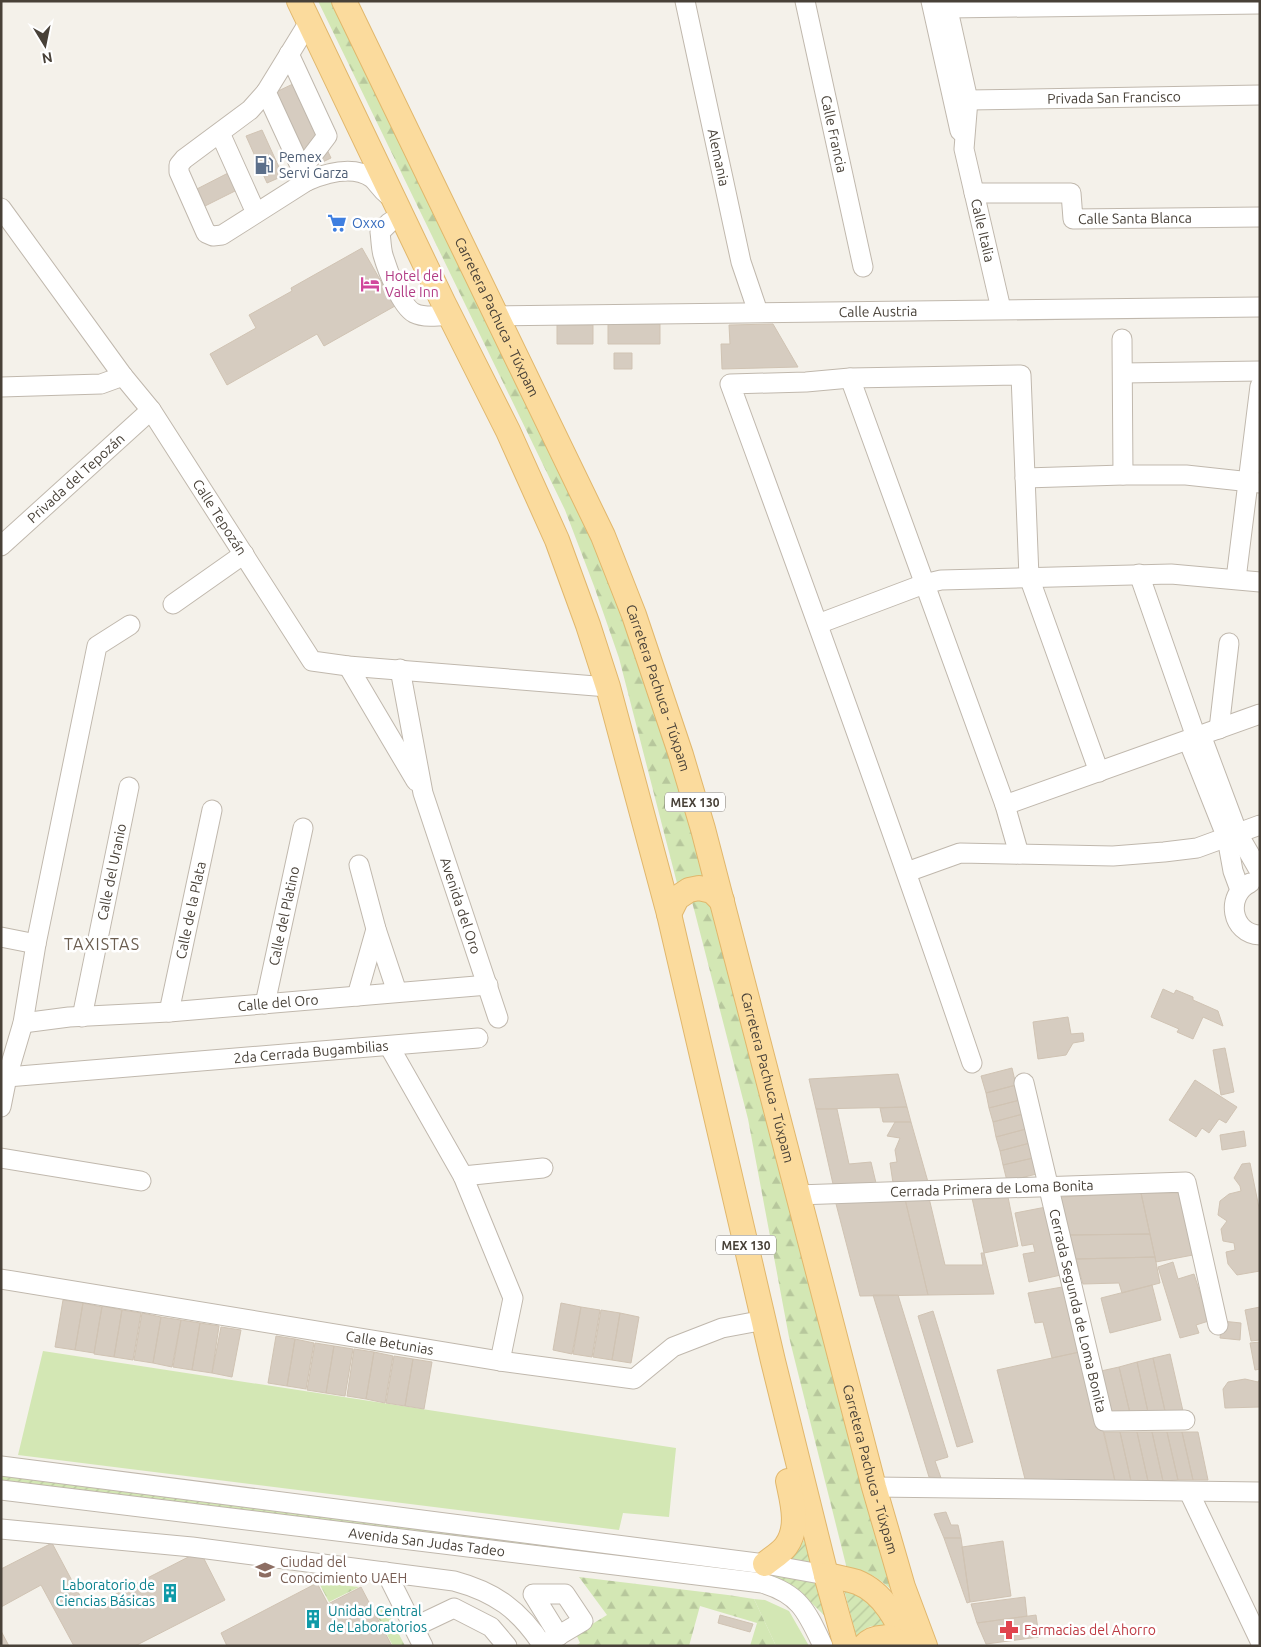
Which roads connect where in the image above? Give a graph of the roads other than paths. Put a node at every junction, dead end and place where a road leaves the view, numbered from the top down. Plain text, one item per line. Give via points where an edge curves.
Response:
1 (344, 1) edge
2 (685, 1) edge
3 (804, 1) edge
4 (941, 3) edge
5 (1260, 4) edge
6 (304, 12) edge
7 (289, 54) junction
8 (266, 92) junction
9 (1260, 96) edge
10 (968, 100) junction
11 (220, 133) junction
12 (964, 150) junction
13 (305, 175) junction
14 (974, 193) junction
15 (396, 206) junction
16 (1, 208) edge
17 (256, 213) junction
18 (1260, 217) edge
19 (863, 267) dead end
20 (1260, 307) edge
21 (1001, 310) junction
22 (758, 312) junction
23 (449, 315) junction
24 (496, 316) junction
25 (1122, 340) dead end
26 (1260, 371) edge
27 (1122, 373) junction
28 (123, 376) junction
29 (850, 378) junction
30 (1260, 386) edge
31 (1, 387) edge
32 (151, 410) junction
33 (1123, 475) junction
34 (1025, 478) junction
35 (1254, 483) edge
36 (1, 546) edge
37 (244, 554) junction
38 (1139, 574) junction
39 (1029, 577) junction
40 (1236, 579) junction
41 (1260, 582) edge
42 (924, 584) junction
43 (174, 604) dead end
44 (818, 624) junction
45 (130, 625) dead end
46 (1229, 643) dead end
47 (348, 666) junction
48 (400, 669) junction
49 (608, 687) junction
50 (1260, 714) edge
51 (1201, 735) junction
52 (1100, 772) junction
53 (129, 787) dead end
54 (423, 793) junction
55 (1004, 805) junction
56 (212, 810) dead end
57 (1260, 825) edge
58 (303, 828) dead end
59 (1232, 836) junction
60 (1019, 854) junction
61 (360, 865) dead end
62 (907, 872) junction
63 (1260, 872) edge
64 (1260, 880) edge
65 (1240, 890) junction
66 (722, 901) junction
67 (669, 914) junction
68 (376, 928) junction
69 (1260, 935) edge
70 (1, 937) edge
71 (36, 944) junction
72 (488, 985) junction
73 (397, 992) junction
74 (357, 996) junction
75 (27, 1001) junction
76 (265, 1004) junction
77 (169, 1012) junction
78 (76, 1017) junction
79 (498, 1018) dead end
80 (23, 1023) junction
81 (478, 1038) dead end
82 (389, 1046) junction
83 (972, 1063) dead end
84 (7, 1077) junction
85 (1024, 1083) dead end
86 (1, 1107) edge
87 (1, 1158) edge
88 (543, 1168) dead end
89 (463, 1176) junction
90 (141, 1181) dead end
91 (1049, 1188) junction
92 (797, 1195) junction
93 (1, 1279) edge
94 (764, 1320) junction
95 (1218, 1325) dead end
96 (500, 1361) junction
97 (773, 1361) junction
98 (1185, 1420) dead end
99 (1, 1466) edge
100 (874, 1487) junction
101 (1, 1490) edge
102 (1189, 1492) junction
103 (1260, 1492) edge
104 (1, 1529) edge
105 (386, 1572) junction
106 (763, 1574) junction
107 (826, 1575) junction
108 (414, 1627) junction
109 (560, 1636) dead end
110 (1260, 1641) edge
111 (542, 1645) edge
112 (423, 1646) edge
113 (507, 1646) edge
114 (823, 1646) edge
115 (846, 1646) edge
116 (864, 1646) edge
117 (902, 1646) edge
118 (908, 1646) edge
119 (926, 1646) edge

1 - 24 main road, Carretera Pachuca - Túxpam / MEX 130
2 - 22 street, Alemania via 741,262
3 - 19 street, Calle Francia
4 - 5 street
4 - 10 street, Calle Italia
4 - 12 street, Calle Italia
6 - 7 street
6 - 15 main road, MEX 130
7 - 8 street
7 - 13 street via 327,136
8 - 11 street via 250,110
8 - 13 street
9 - 10 street, Privada San Francisco
10 - 12 street, Calle Italia
11 - 17 street
11 - 17 street via 179,165 179,172 206,233 222,235
12 - 14 street, Calle Italia
13 - 15 street via 355,172 372,178
13 - 17 street
14 - 18 street, Calle Santa Blanca via 1071,193 1073,219
14 - 21 street, Calle Italia
15 - 23 main road, MEX 130
15 - 23 street via 380,232 382,253 401,299 414,313
16 - 28 street, Calle Tepozán
20 - 21 street, Calle Austria
21 - 22 street, Calle Austria
22 - 24 street, Calle Austria
23 - 49 main road, MEX 130 via 508,431 557,540
24 - 66 main road, Carretera Pachuca - Túxpam / MEX 130 via 603,536 634,615 681,755
25 - 27 street
26 - 27 street
27 - 33 street
28 - 31 street via 101,384
28 - 32 street, Calle Tepozán
29 - 34 street via 1021,375
29 - 42 street
29 - 44 street via 730,384
30 - 35 street
32 - 36 street, Privada del Tepozán
32 - 37 street, Calle Tepozán
33 - 34 street
33 - 35 street via 1186,476
34 - 39 street
35 - 40 street
37 - 43 street
37 - 47 street, Calle Tepozán via 312,661
38 - 39 street
38 - 40 street
38 - 51 street
39 - 42 street via 941,580
39 - 52 street
40 - 41 street
42 - 44 street
42 - 55 street
44 - 62 street
45 - 71 street via 97,646
46 - 51 street
47 - 48 street
47 - 54 street, Avenida del Oro
48 - 49 street
48 - 54 street, Avenida del Oro
49 - 67 main road, MEX 130
50 - 51 street
51 - 52 street
51 - 59 street
52 - 55 street
53 - 78 street, Calle del Uranio
54 - 72 street, Avenida del Oro
55 - 60 street
56 - 77 street, Calle de la Plata
57 - 59 street
58 - 76 street, Calle del Platino
59 - 60 street via 1197,848 1164,852 1113,856
59 - 63 street
59 - 65 street via 1233,871
60 - 62 street via 960,853
61 - 68 street
62 - 83 street
64 - 65 street
65 - 69 street via 1233,906 1235,916 1246,931
66 - 67 main road via 712,891 689,890 677,898
66 - 92 main road, Carretera Pachuca - Túxpam / MEX 130
67 - 94 main road, MEX 130
68 - 73 street
68 - 74 street
70 - 71 street
71 - 75 street
72 - 73 street, Calle del Oro
72 - 79 street, Avenida del Oro
73 - 74 street, Calle del Oro
74 - 76 street, Calle del Oro
75 - 78 street, Calle del Oro
75 - 80 street
76 - 77 street, Calle del Oro
77 - 78 street, Calle del Oro
78 - 80 street, Calle del Oro
80 - 84 street
81 - 82 street
82 - 84 street, 2da Cerrada Bugambilias
82 - 89 street, 2da Cerrada Bugambilias
84 - 86 street
85 - 91 street, Cerrada Segunda de Loma Bonita
87 - 90 street
88 - 89 street
89 - 96 street, 2da Cerrada Bugambilias via 513,1298
91 - 92 street, Cerrada Primera de Loma Bonita
91 - 95 street, Cerrada Primera de Loma Bonita via 1186,1182
91 - 98 street, Cerrada Segunda de Loma Bonita via 1104,1421
92 - 100 main road, Carretera Pachuca - Túxpam / MEX 130
93 - 96 street, Calle Betunias
94 - 96 street, Calle Betunias via 722,1328 673,1347 634,1379
94 - 97 main road, MEX 130
97 - 106 main road via 771,1404 794,1520 786,1547
97 - 107 main road, MEX 130
99 - 106 street, Avenida San Judas Tadeo
100 - 102 street
100 - 119 main road, Carretera Pachuca - Túxpam / MEX 130 via 903,1587
101 - 106 street, Avenida San Judas Tadeo
102 - 103 street
102 - 110 street
104 - 105 street via 192,1547
105 - 108 street
105 - 111 street via 454,1581 482,1590 520,1616
106 - 107 street, Avenida San Judas Tadeo
106 - 114 street, Avenida San Judas Tadeo via 806,1612
107 - 115 main road, MEX 130
107 - 118 main road via 858,1583 880,1597
108 - 112 street
108 - 113 street via 454,1608 491,1627
109 - 111 street
116 - 117 main road via 874,1639 890,1637

